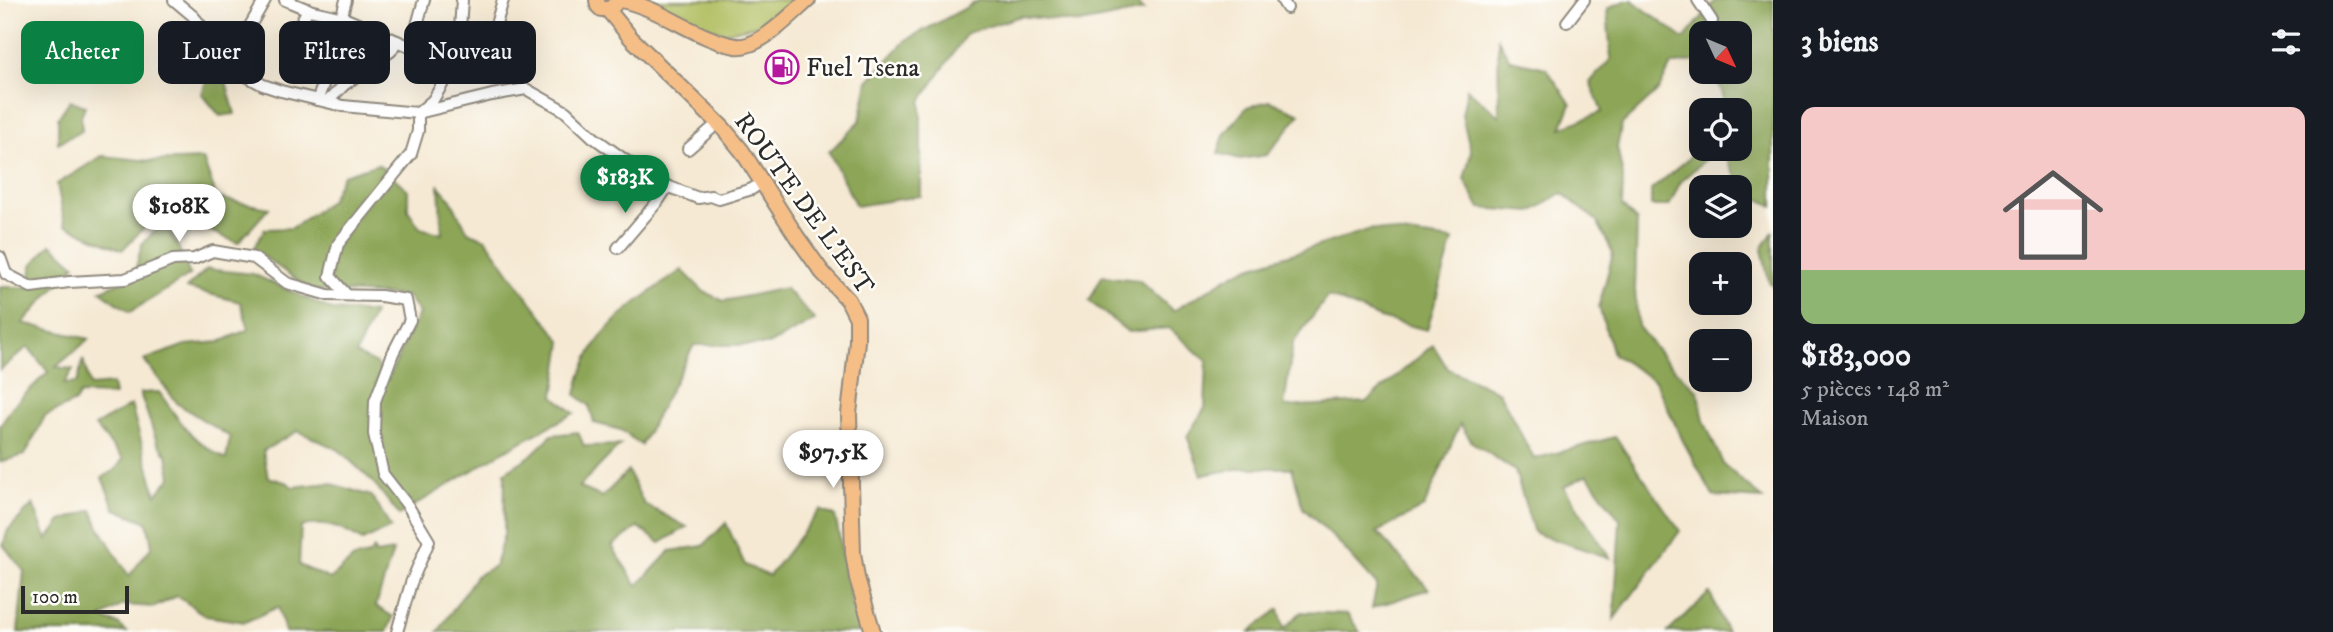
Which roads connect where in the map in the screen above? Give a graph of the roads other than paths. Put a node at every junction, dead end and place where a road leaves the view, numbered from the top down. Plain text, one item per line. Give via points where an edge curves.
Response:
1 (174, 0) edge
2 (265, 0) edge
3 (285, 0) edge
4 (346, 0) edge
5 (424, 0) edge
6 (462, 0) edge
7 (503, 0) edge
8 (807, 0) edge
9 (1584, 0) edge
10 (1698, 0) edge
11 (609, 3) edge
12 (306, 5) edge
13 (344, 18) junction
14 (197, 21) edge
15 (253, 21) edge
16 (343, 21) edge
17 (351, 21) edge
18 (418, 21) edge
19 (461, 21) edge
20 (497, 21) edge
21 (1712, 21) dead end
22 (1567, 22) dead end
23 (390, 38) edge
24 (397, 41) junction
25 (404, 44) edge
26 (390, 51) edge
27 (260, 84) edge
28 (324, 84) edge
29 (345, 84) edge
30 (443, 84) edge
31 (323, 101) junction
32 (418, 113) junction
33 (718, 123) junction
34 (688, 149) dead end
35 (655, 180) junction
36 (762, 182) junction
37 (618, 248) dead end
38 (0, 257) edge
39 (346, 294) junction
40 (397, 632) edge
41 (873, 632) edge

1 - 14 street
2 - 15 street
3 - 12 street
4 - 13 street
5 - 18 street
6 - 19 street
7 - 20 street
8 - 11 main road via 765,36 740,46
9 - 22 street
10 - 21 street
11 - 33 main road, ROUTE DE L'EST via 631,38
12 - 13 street
13 - 16 street
13 - 17 street
23 - 24 street
24 - 25 street
24 - 26 street
27 - 31 street
28 - 31 street
29 - 31 street
30 - 32 street
31 - 32 street
32 - 35 street via 526,89 565,111 593,137
32 - 39 street via 411,154 338,244 330,276
33 - 34 street
33 - 36 main road, ROUTE DE L'EST
35 - 36 street via 698,198 719,199
35 - 37 street via 666,189
36 - 41 main road, ROUTE DE L'EST via 857,318 849,414 853,553
38 - 39 street via 6,274 31,287 125,279 173,260 194,259 213,251 254,258 286,283 328,295
39 - 40 street via 406,300 410,320 375,401 374,434 383,474 429,541

